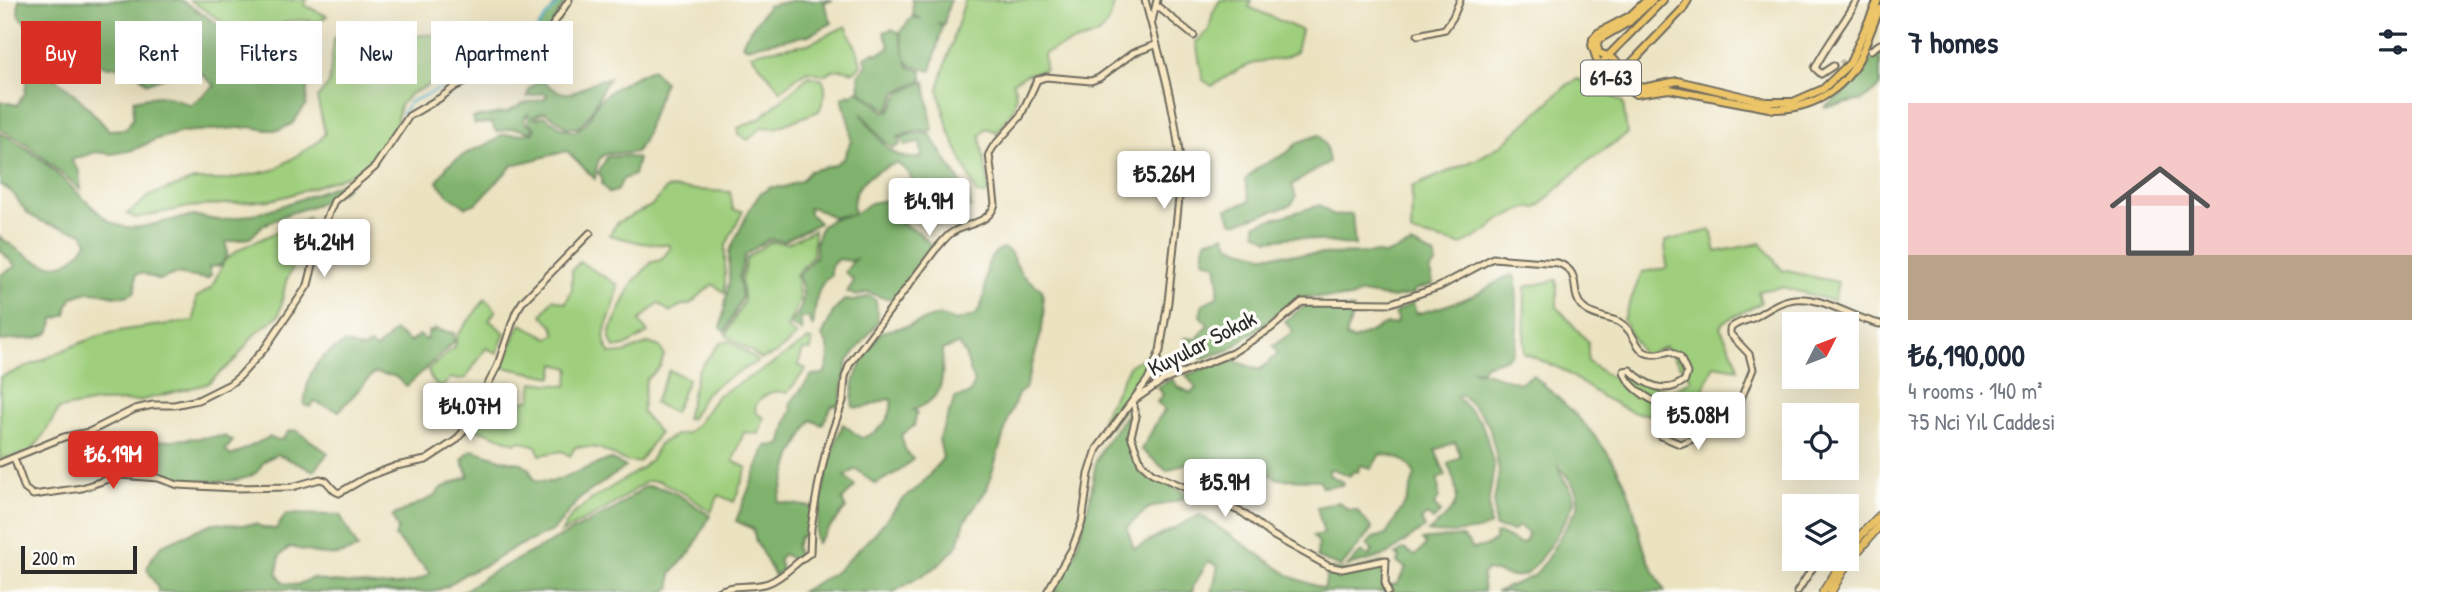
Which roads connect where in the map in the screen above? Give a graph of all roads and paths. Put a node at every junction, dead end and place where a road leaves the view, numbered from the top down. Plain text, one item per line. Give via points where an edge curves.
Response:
1 (569, 0) edge
2 (1145, 0) edge
3 (1460, 0) edge
4 (1647, 0) edge
5 (1653, 0) edge
6 (1663, 0) edge
7 (1688, 0) edge
8 (1857, 0) edge
9 (1878, 0) edge
10 (1157, 3) edge
11 (1880, 9) edge
12 (1152, 20) junction
13 (1418, 35) dead end
14 (1194, 36) dead end
15 (1880, 44) edge
16 (1155, 45) junction
17 (1871, 50) tunnel mouth
18 (1608, 56) junction
19 (1600, 66) junction
20 (1833, 66) dead end
21 (1624, 71) junction
22 (1615, 80) junction
23 (590, 233) dead end
24 (1880, 324) edge
25 (1133, 401) junction
26 (14, 458) junction
27 (0, 463) edge
28 (1880, 515) edge
29 (1880, 525) edge
30 (1860, 536) edge
31 (1811, 571) edge
32 (1836, 571) edge
33 (717, 592) edge
34 (1047, 592) edge
35 (1388, 592) edge
36 (1797, 592) edge
37 (1823, 592) edge
38 (1831, 592) edge

1 - 26 street via 523,63 512,71 456,86 410,116 375,167 334,201 322,229 309,285 240,376 198,400 135,409 89,432
2 - 12 street
3 - 13 street via 1445,29
4 - 19 main road, 61-63 via 1593,39
5 - 18 main road, 61-63 via 1629,22 1598,40 1599,54
6 - 18 main road, 61-63
7 - 21 main road, 61-63
8 - 20 street via 1815,68 1821,74
9 - 21 main road via 1850,63 1823,89 1793,102 1766,102 1678,81 1642,89 1630,82
10 - 12 street
10 - 14 street
11 - 22 main road via 1846,78 1808,106 1773,109 1669,89 1636,94
12 - 16 street
15 - 17 street
16 - 25 street via 1171,102 1181,179 1160,351 1149,379
16 - 33 street via 1133,53 1091,81 1037,79 1020,117 989,154 993,210 981,221 951,233 935,250 850,363 818,487 810,553 770,582
18 - 19 main road, 61-63
18 - 21 main road, 61-63
19 - 22 main road, 61-63
21 - 22 main road, 61-63
23 - 26 street via 523,301 497,367 463,432 426,460 367,477 339,493 320,479 292,487 251,487 178,485 159,478 120,475 82,488 33,495 25,489
24 - 25 street, Kuyular Sokak via 1803,298 1739,322 1730,334 1749,354 1753,369 1734,416 1721,428 1680,444 1661,436 1656,428 1684,429 1699,420 1704,409 1665,406 1629,384 1624,371 1630,370 1654,386 1671,387 1685,380 1680,357 1670,351 1655,356 1647,353 1622,324 1585,310 1576,295 1573,274 1566,267 1493,258 1440,287 1391,303 1302,302 1232,353 1162,381
25 - 34 street via 1097,449 1082,522
25 - 35 street via 1136,417 1131,436 1141,463 1152,473 1243,513 1328,566 1342,569 1386,560
26 - 27 street
28 - 30 highway
29 - 38 highway via 1847,564
31 - 36 street
32 - 37 highway

